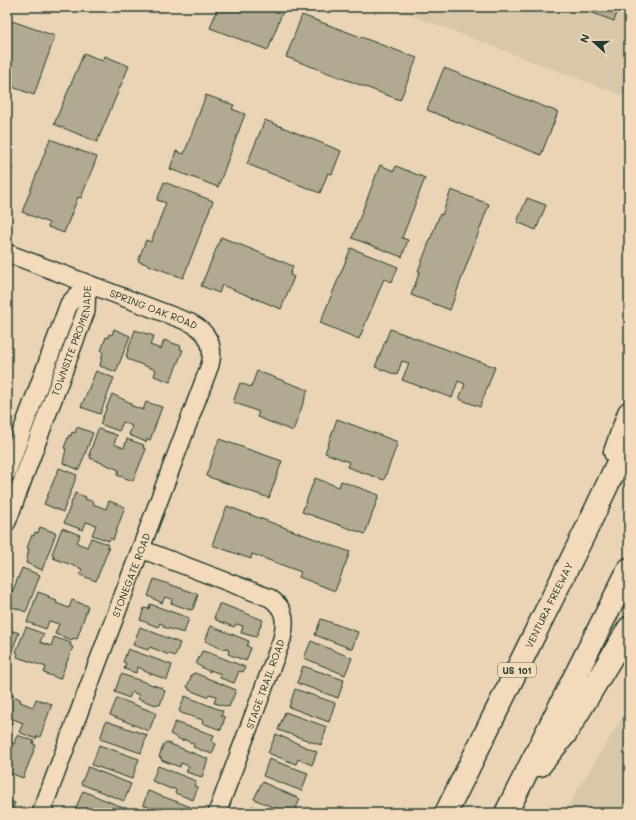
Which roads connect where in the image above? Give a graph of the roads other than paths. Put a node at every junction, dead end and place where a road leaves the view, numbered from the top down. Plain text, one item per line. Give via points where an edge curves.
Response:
1 (7, 253) edge
2 (87, 284) junction
3 (207, 337) joint
4 (629, 413) edge
5 (629, 439) edge
6 (7, 472) edge
7 (7, 522) edge
8 (588, 526) junction
9 (141, 549) junction
10 (629, 569) edge
11 (629, 628) edge
12 (509, 807) edge
13 (41, 813) edge
14 (217, 813) edge
15 (446, 813) edge

1 - 2 street, SPRING OAK ROAD
2 - 3 street, SPRING OAK ROAD via 190,323
2 - 6 street, TOWNSITE PROMENADE via 70,304
2 - 7 street, TOWNSITE PROMENADE via 86,311
3 - 9 street, STONEGATE ROAD via 212,351 210,365
4 - 8 highway
5 - 8 highway, VENTURA FREEWAY / US 101
8 - 15 highway, VENTURA FREEWAY / US 101
9 - 13 street, STONEGATE ROAD
9 - 14 street, STAGE TRAIL ROAD via 270,598 278,603 284,612 282,639
10 - 12 highway
11 - 12 highway via 566,733

